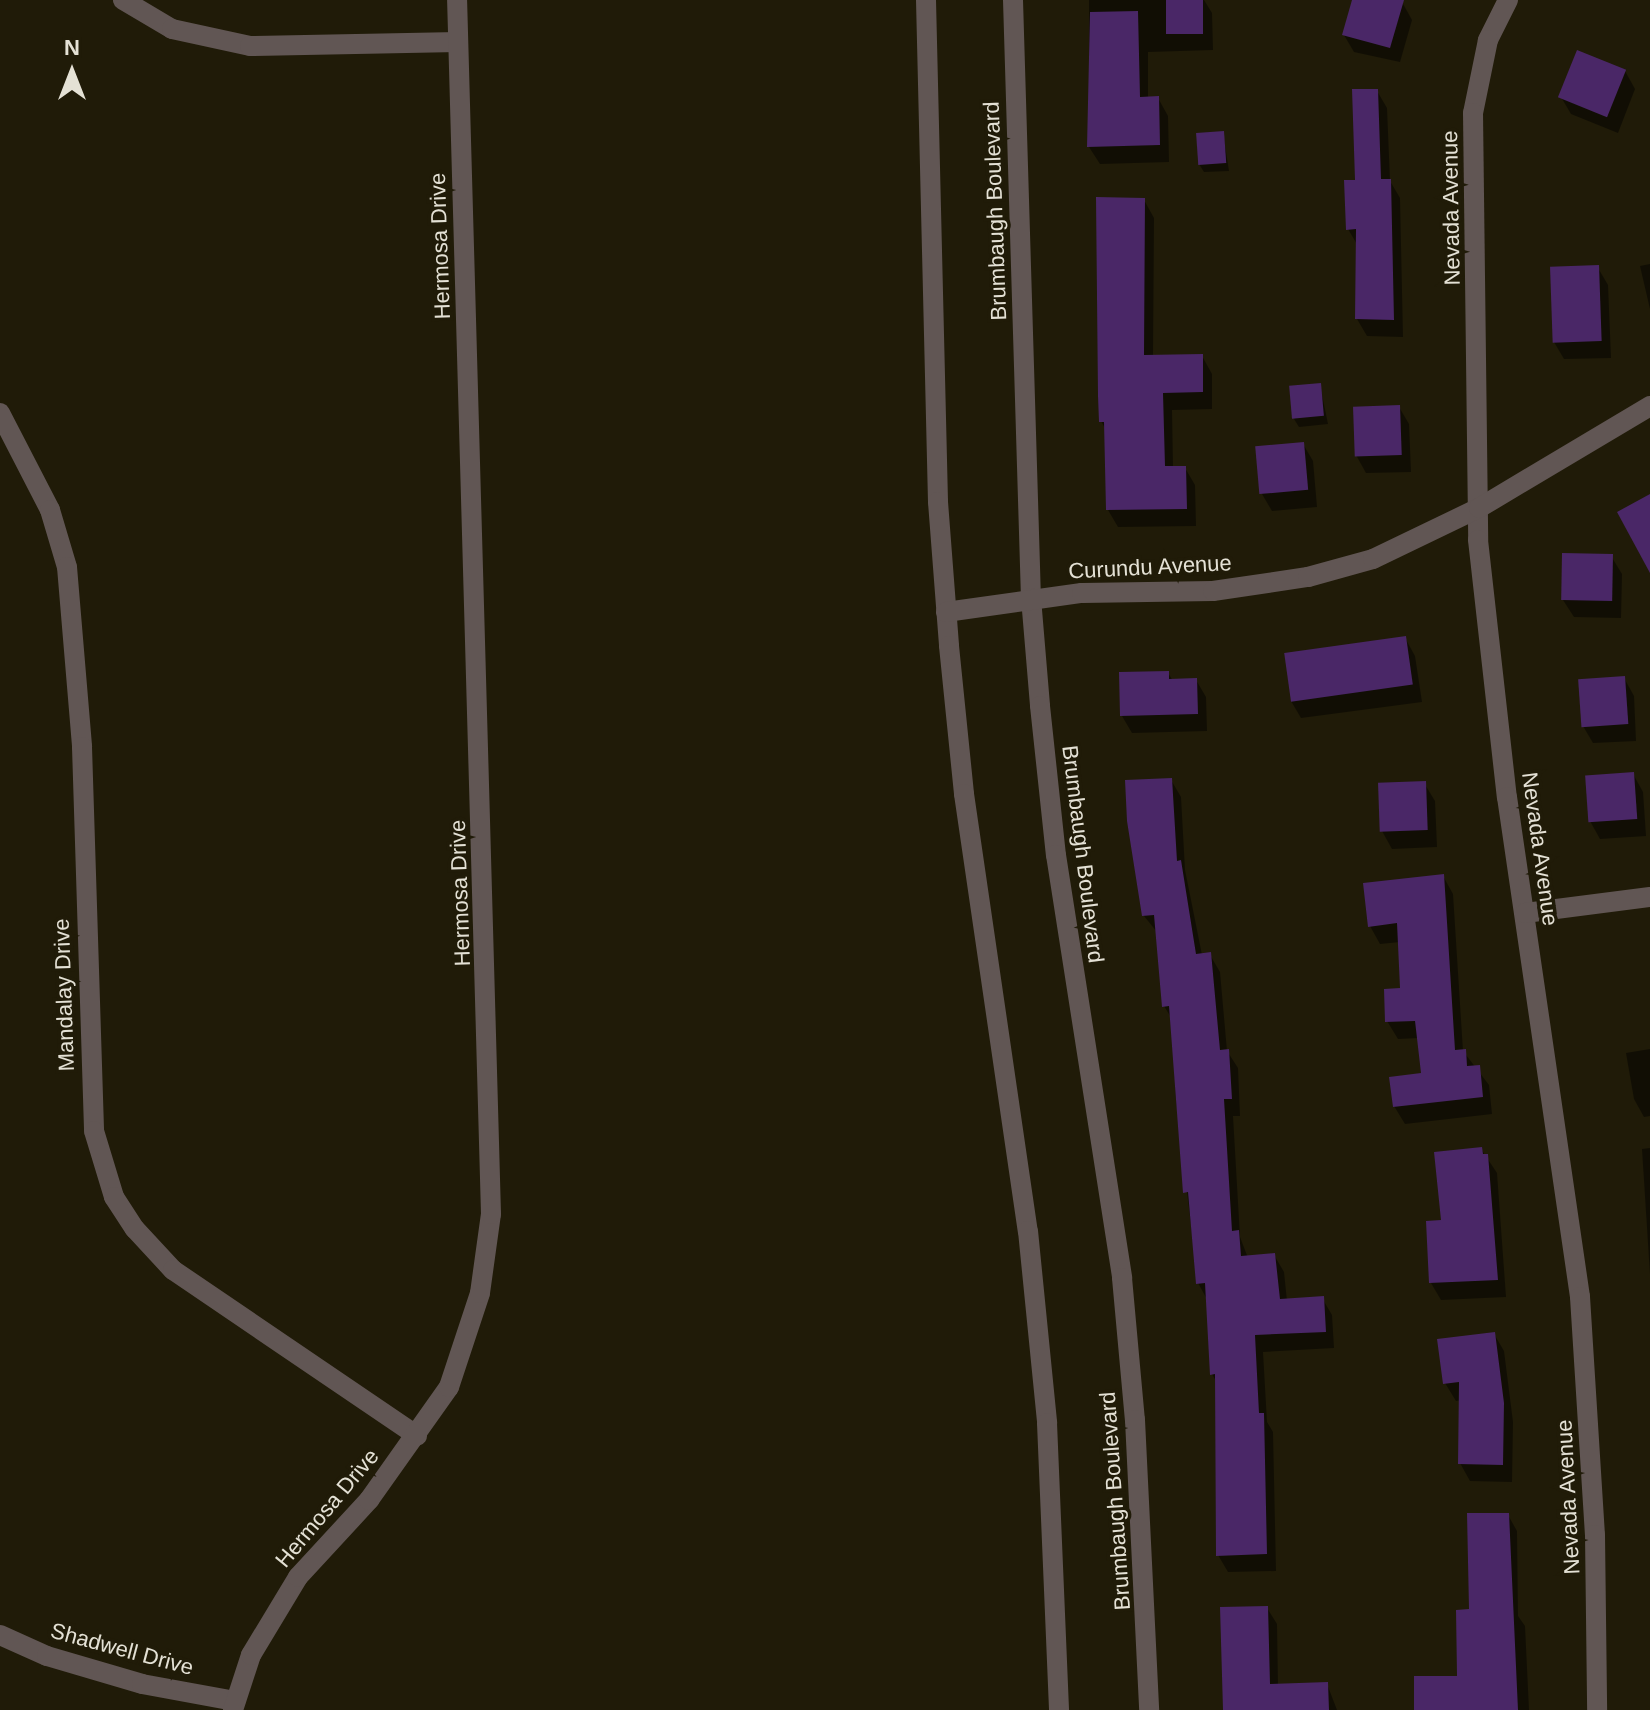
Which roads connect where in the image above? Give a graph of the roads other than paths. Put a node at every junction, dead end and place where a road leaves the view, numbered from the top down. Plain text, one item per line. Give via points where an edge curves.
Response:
1 (123, 0) edge
2 (457, 0) edge
3 (926, 0) edge
4 (1013, 0) edge
5 (1508, 0) edge
6 (458, 42) junction
7 (1650, 406) edge
8 (0, 413) edge
9 (1479, 508) junction
10 (1031, 598) junction
11 (946, 612) junction
12 (1650, 897) edge
13 (1525, 913) junction
14 (417, 1436) junction
15 (0, 1635) edge
16 (234, 1706) edge
17 (1059, 1710) edge
18 (1149, 1710) edge
19 (1597, 1710) edge

1 - 6 street via 172,29 250,46
2 - 6 street, Hermosa Drive
3 - 11 street via 938,502
4 - 10 street, Brumbaugh Boulevard
5 - 9 street, Nevada Avenue via 1488,40 1473,113
6 - 14 street, Hermosa Drive via 491,1214 468,1341 449,1387
7 - 9 street, Curundu Avenue
8 - 14 street, Mandalay Drive via 50,510 67,567 82,747 94,1131 114,1197 173,1270
9 - 10 street, Curundu Avenue via 1373,559 1308,577 1213,591
9 - 13 street, Nevada Avenue via 1481,584
10 - 11 street, Curundu Avenue
10 - 18 street, Brumbaugh Boulevard via 1056,855 1122,1278 1136,1436
11 - 17 street via 964,794 1028,1231 1047,1423
12 - 13 street
13 - 19 street, Nevada Avenue via 1580,1297 1595,1535
14 - 16 street, Hermosa Drive via 369,1500 298,1577 251,1655
15 - 16 street, Shadwell Drive via 47,1656

